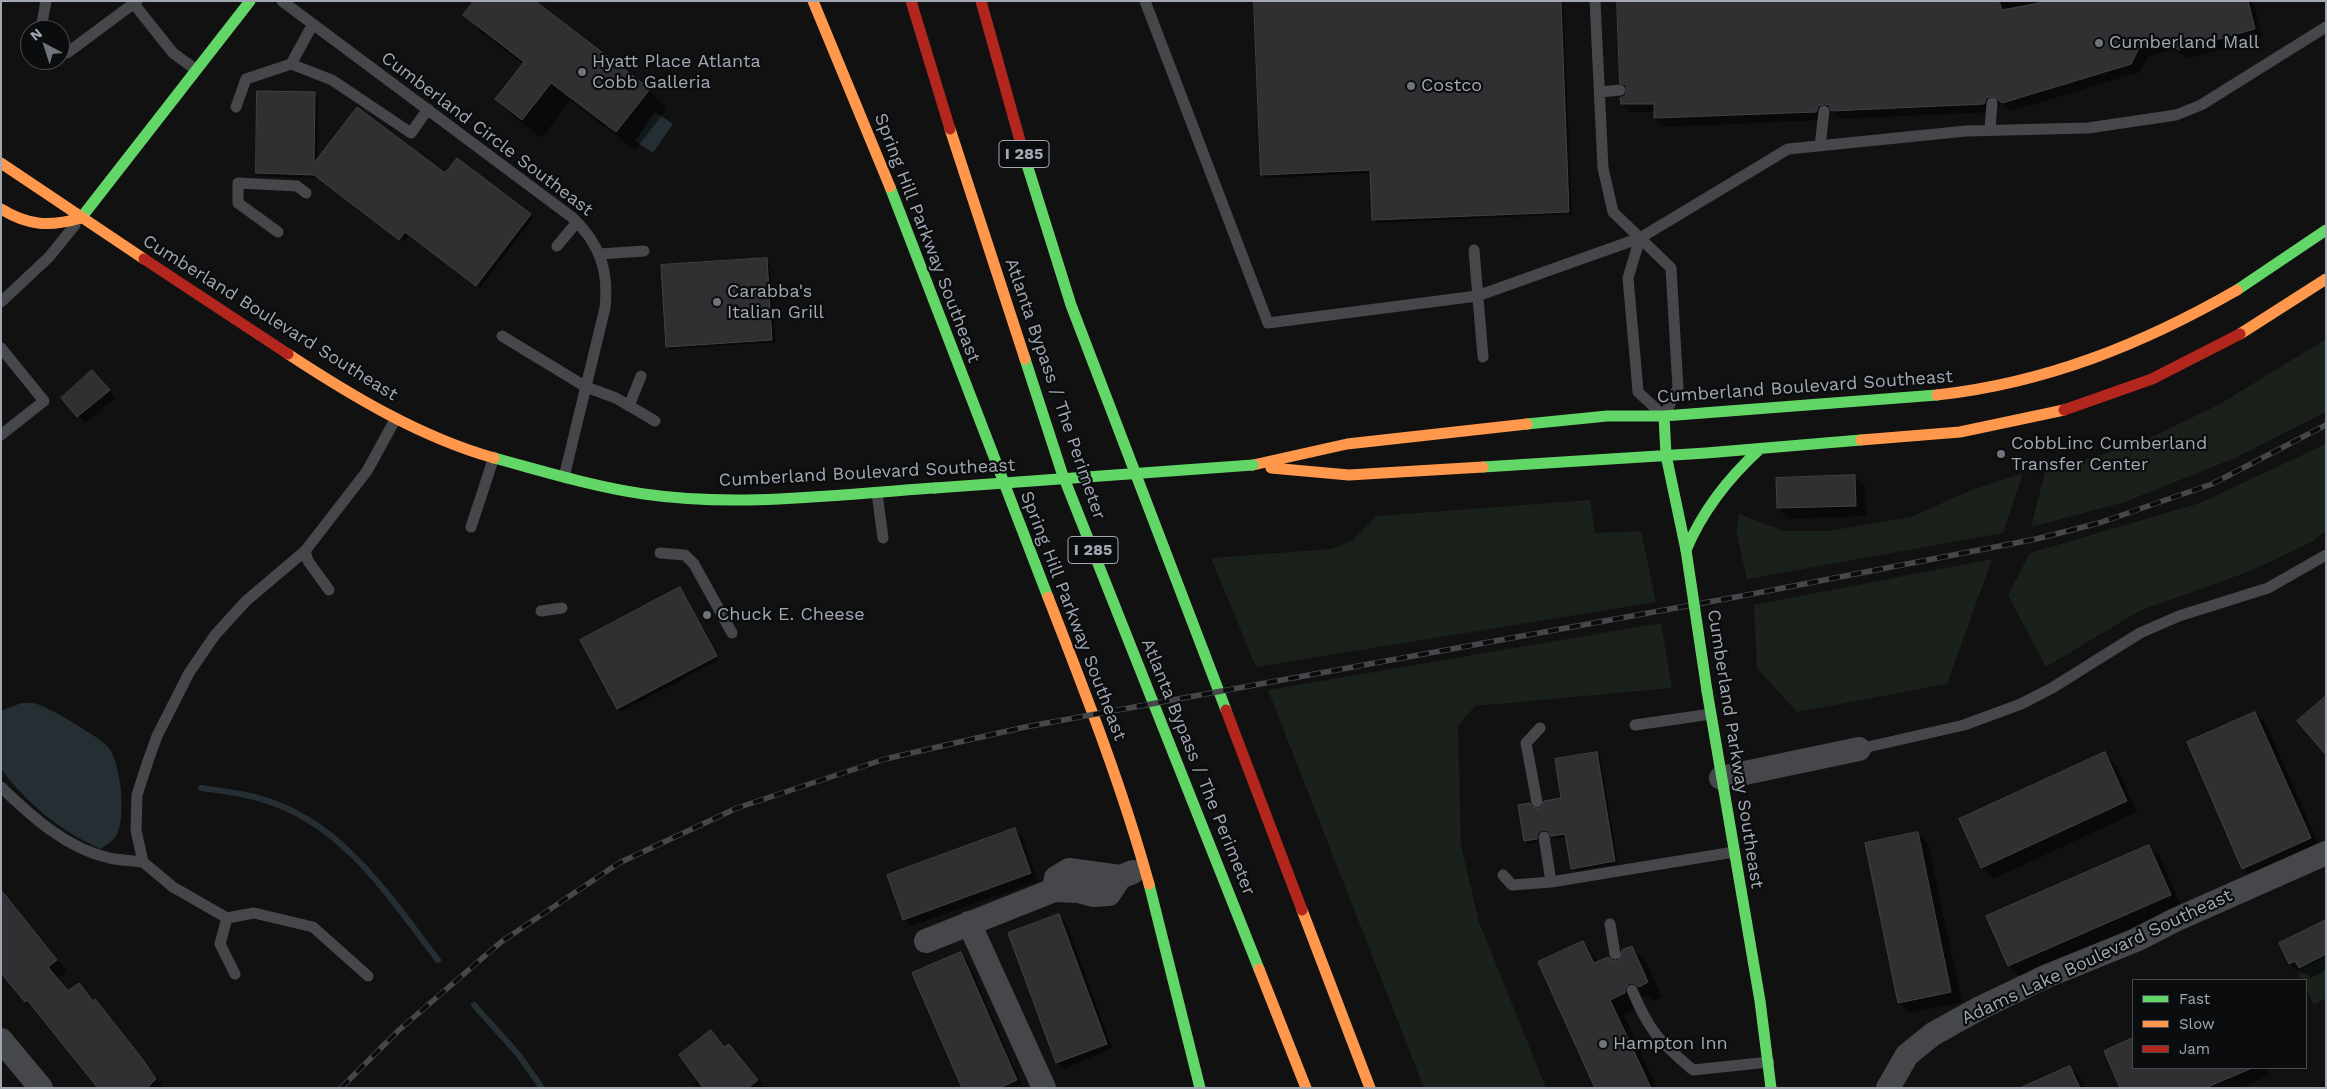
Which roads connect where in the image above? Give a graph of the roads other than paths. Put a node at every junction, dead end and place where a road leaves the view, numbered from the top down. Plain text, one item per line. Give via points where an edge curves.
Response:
1 (46, 1) edge
2 (250, 1) edge
3 (282, 1) edge
4 (813, 1) edge
5 (911, 1) edge
6 (981, 1) edge
7 (1145, 1) edge
8 (1595, 1) edge
9 (136, 3) edge
10 (42, 20) edge
11 (313, 24) junction
12 (2326, 27) edge
13 (70, 51) edge
14 (291, 64) junction
15 (196, 69) junction
16 (1620, 90) dead end
17 (1600, 92) junction
18 (1992, 103) dead end
19 (236, 107) dead end
20 (428, 109) junction
21 (1824, 111) dead end
22 (1990, 130) junction
23 (1820, 146) junction
24 (1, 163) edge
25 (306, 193) dead end
26 (1, 209) edge
27 (81, 218) junction
28 (576, 222) junction
29 (2326, 230) edge
30 (278, 232) dead end
31 (1640, 238) junction
32 (557, 246) dead end
33 (1474, 250) dead end
34 (644, 252) dead end
35 (600, 254) junction
36 (2326, 279) edge
37 (1478, 296) junction
38 (1, 302) edge
39 (502, 336) dead end
40 (1, 348) edge
41 (1483, 357) dead end
42 (641, 376) dead end
43 (586, 387) junction
44 (629, 406) junction
45 (1664, 416) junction
46 (396, 418) junction
47 (655, 421) dead end
48 (1, 435) edge
49 (1760, 449) junction
50 (1666, 455) junction
51 (494, 458) junction
52 (1253, 465) junction
53 (564, 477) junction
54 (877, 493) junction
55 (471, 527) dead end
56 (883, 538) dead end
57 (1686, 550) junction
58 (305, 551) junction
59 (660, 553) dead end
60 (2326, 555) edge
61 (329, 590) dead end
62 (562, 608) dead end
63 (541, 611) dead end
64 (732, 633) dead end
65 (1711, 714) junction
66 (1635, 725) dead end
67 (1540, 728) dead end
68 (1859, 749) joint
69 (1721, 778) junction
70 (1, 787) edge
71 (1537, 802) dead end
72 (1544, 838) dead end
73 (1734, 852) junction
74 (2326, 853) edge
75 (143, 862) junction
76 (1143, 868) junction
77 (1503, 875) dead end
78 (1552, 882) junction
79 (227, 918) junction
80 (969, 924) junction
81 (1610, 924) dead end
82 (926, 941) dead end
83 (1615, 954) dead end
84 (235, 974) dead end
85 (368, 976) dead end
86 (1632, 990) dead end
87 (1, 1040) edge
88 (1769, 1062) junction
89 (1041, 1087) edge
90 (41, 1088) edge
91 (1200, 1088) edge
92 (1306, 1088) edge
93 (1370, 1088) edge
94 (1771, 1088) edge
95 (1888, 1088) edge

1 - 10 lane
2 - 15 main road
3 - 11 lane, Cumberland Circle Southeast
4 - 76 main road, Spring Hill Parkway Southeast via 880,161 1089,702
5 - 92 main road, Atlanta Bypass / The Perimeter / I 285 via 934,81 1062,472
6 - 93 main road, I 285 via 1028,170 1071,305
7 - 37 lane via 1268,323
8 - 17 lane
9 - 13 lane
9 - 15 lane via 173,53
11 - 14 lane
11 - 20 lane, Cumberland Circle Southeast
12 - 22 lane via 2200,106 2176,115 2088,128
14 - 19 lane via 246,79
14 - 20 lane via 332,80 411,133
15 - 27 main road
16 - 17 lane
17 - 31 lane via 1602,168 1613,212
18 - 22 lane
20 - 28 lane, Cumberland Circle Southeast
21 - 23 lane
22 - 23 lane
23 - 31 lane via 1788,149
24 - 27 main road, Cumberland Boulevard Southeast
25 - 30 lane via 297,186 238,183 238,203
26 - 27 main road via 19,221 33,225 64,224
27 - 38 lane via 49,257
27 - 46 main road, Cumberland Boulevard Southeast via 337,386
28 - 32 lane
28 - 35 lane, Cumberland Circle Southeast via 593,240
29 - 45 main road, Cumberland Boulevard Southeast via 2239,289 2186,319 2133,344 2056,371 1965,392
31 - 37 lane
31 - 45 lane via 1628,278 1638,392
31 - 45 lane via 1670,268 1678,388
33 - 37 lane
34 - 35 lane
35 - 43 lane, Cumberland Circle Southeast via 605,270 606,299
36 - 49 main road, Cumberland Boulevard Southeast via 2260,323 2206,353 2152,379 2065,410 1960,432
37 - 41 lane
39 - 43 lane
40 - 48 lane via 44,401
42 - 44 lane
43 - 44 lane
43 - 53 lane, Cumberland Circle Southeast
44 - 47 lane
45 - 50 main road, Cumberland Parkway Southeast
45 - 52 main road, Cumberland Boulevard Southeast via 1607,416 1347,444
46 - 51 main road, Cumberland Boulevard Southeast via 463,449
46 - 58 lane via 367,472
49 - 50 main road, Cumberland Boulevard Southeast
49 - 57 main road via 1717,494 1694,530
50 - 52 main road, Cumberland Boulevard Southeast via 1349,475
50 - 57 main road, Cumberland Parkway Southeast
51 - 53 main road, Cumberland Boulevard Southeast
51 - 55 lane
52 - 54 main road, Cumberland Boulevard Southeast, bridge
53 - 54 main road, Cumberland Boulevard Southeast via 644,494 715,500
54 - 56 lane
57 - 65 main road, Cumberland Parkway Southeast, bridge
58 - 61 lane via 308,561
58 - 75 lane via 246,601 215,635 189,672 157,736 138,795 136,830
59 - 64 lane via 685,554 694,564
60 - 68 lane via 2268,588 2179,616 2140,633 2021,704 1964,725
62 - 63 lane
65 - 66 lane
65 - 69 main road, Cumberland Parkway Southeast
67 - 71 lane via 1526,743
68 - 69 street
69 - 73 main road, Cumberland Parkway Southeast
70 - 75 lane via 56,835 80,848 108,858
72 - 78 lane
73 - 78 lane
73 - 88 main road, Cumberland Parkway Southeast
74 - 95 street, Adams Lake Boulevard Southeast via 1980,1008 1933,1034 1907,1055
75 - 79 lane via 173,887
76 - 80 street via 1120,877 1109,894 1054,890
76 - 91 main road, Spring Hill Parkway Southeast via 1164,937
77 - 78 lane via 1512,885
79 - 84 lane via 220,944
79 - 85 lane via 254,913 313,926
80 - 82 street
80 - 89 street
81 - 83 lane
86 - 88 lane via 1645,1022 1665,1047 1693,1070
87 - 90 street
88 - 94 main road, Cumberland Parkway Southeast

